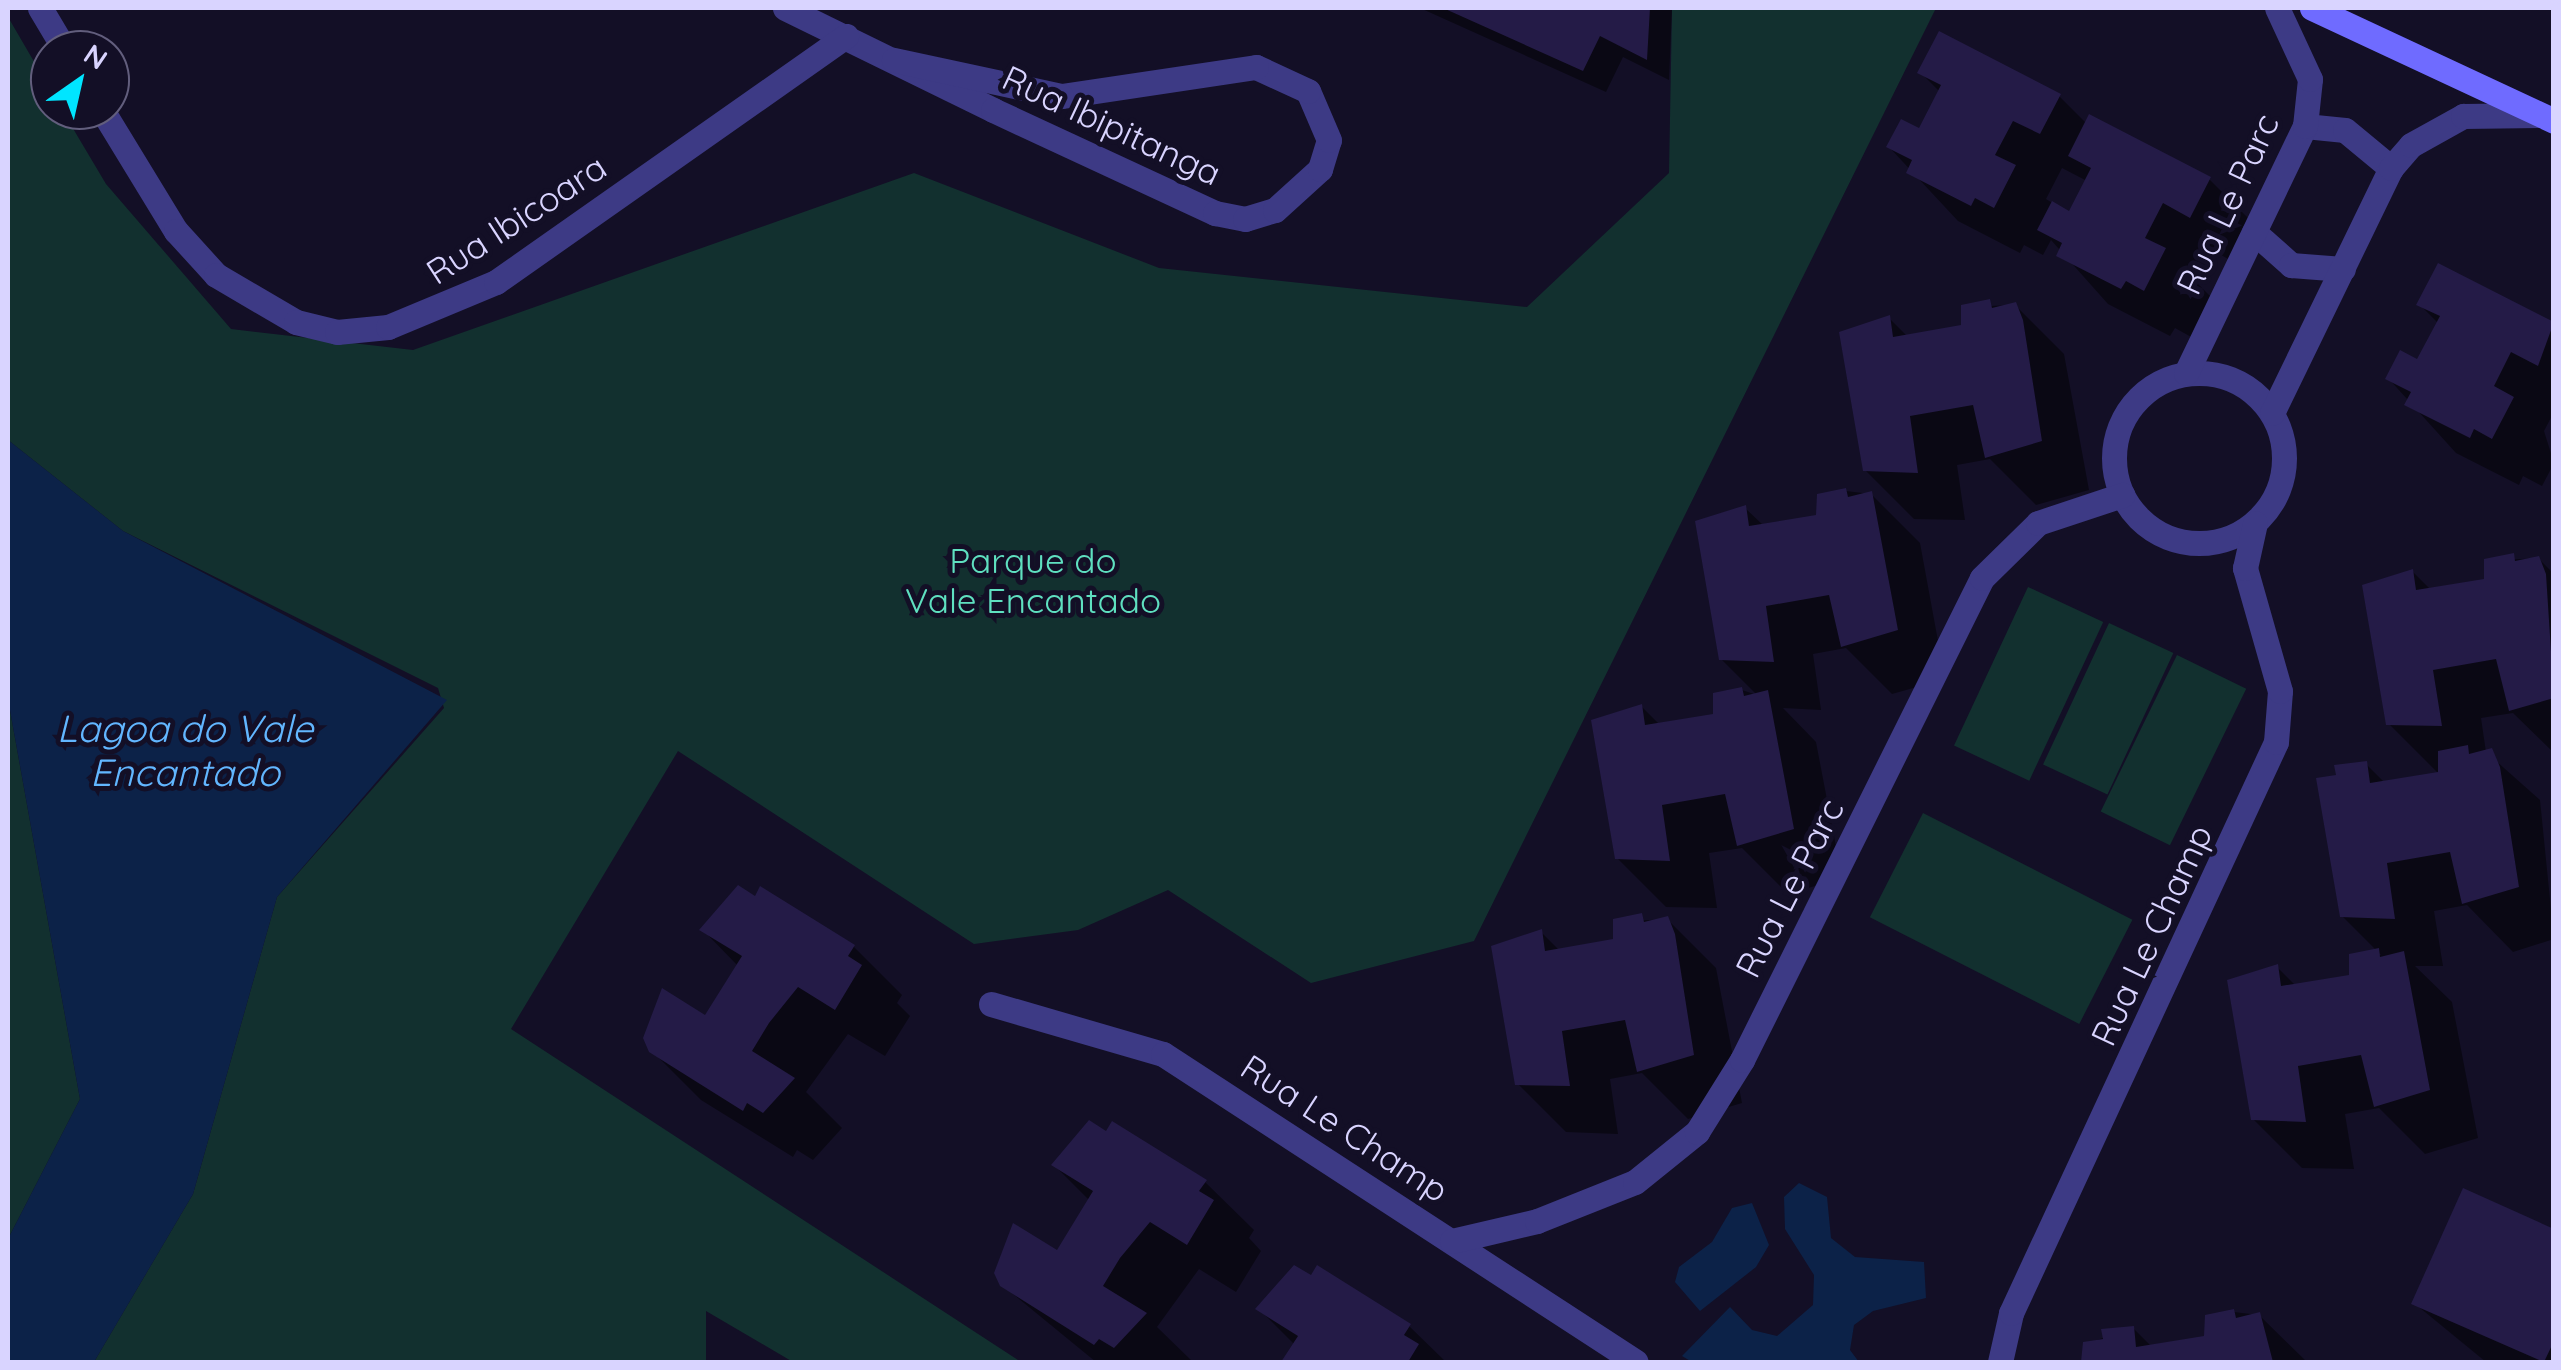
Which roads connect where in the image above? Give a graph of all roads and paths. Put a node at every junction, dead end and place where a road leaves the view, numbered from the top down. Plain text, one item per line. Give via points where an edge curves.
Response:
1 (40, 8) edge
2 (785, 8) edge
3 (2277, 8) edge
4 (2312, 8) edge
5 (54, 30) edge
6 (846, 36) junction
7 (894, 60) junction
8 (2546, 118) edge
9 (2305, 126) junction
10 (114, 130) edge
11 (2391, 168) junction
12 (2254, 232) junction
13 (2343, 269) junction
14 (2186, 373) junction
15 (2272, 413) junction
16 (2122, 495) junction
17 (2254, 524) junction
18 (991, 1004) dead end
19 (1452, 1241) junction
20 (1636, 1362) edge
21 (2000, 1362) edge

1 - 5 street
2 - 6 street, Rua Ibipitanga
3 - 9 street, Rua Le Parc via 2310,79
4 - 8 main road
6 - 7 street, Rua Ibipitanga
6 - 10 street, Rua Ibicoara via 496,282 388,327 337,332 296,322 228,284 176,231
7 - 7 street, Rua Ibipitanga via 1245,219 1300,194 1328,140 1308,91 1256,67 1061,96
8 - 11 street via 2463,116 2432,128
9 - 11 street via 2345,130
9 - 12 street, Rua Le Parc
11 - 13 street
12 - 13 street via 2291,265
12 - 14 street, Rua Le Parc
13 - 15 street
14 - 15 street via 2244,385
14 - 16 street via 2160,381 2123,418 2114,443
15 - 17 street via 2284,472
16 - 17 street via 2157,532 2182,541 2232,537
16 - 19 street, Rua Le Parc via 2038,523 1982,578 1733,1078 1697,1132 1635,1182 1536,1221
17 - 21 street, Rua Le Champ via 2246,568 2280,692 2276,742 2011,1313
18 - 19 street, Rua Le Champ via 1163,1054
19 - 20 street, Rua Le Champ

